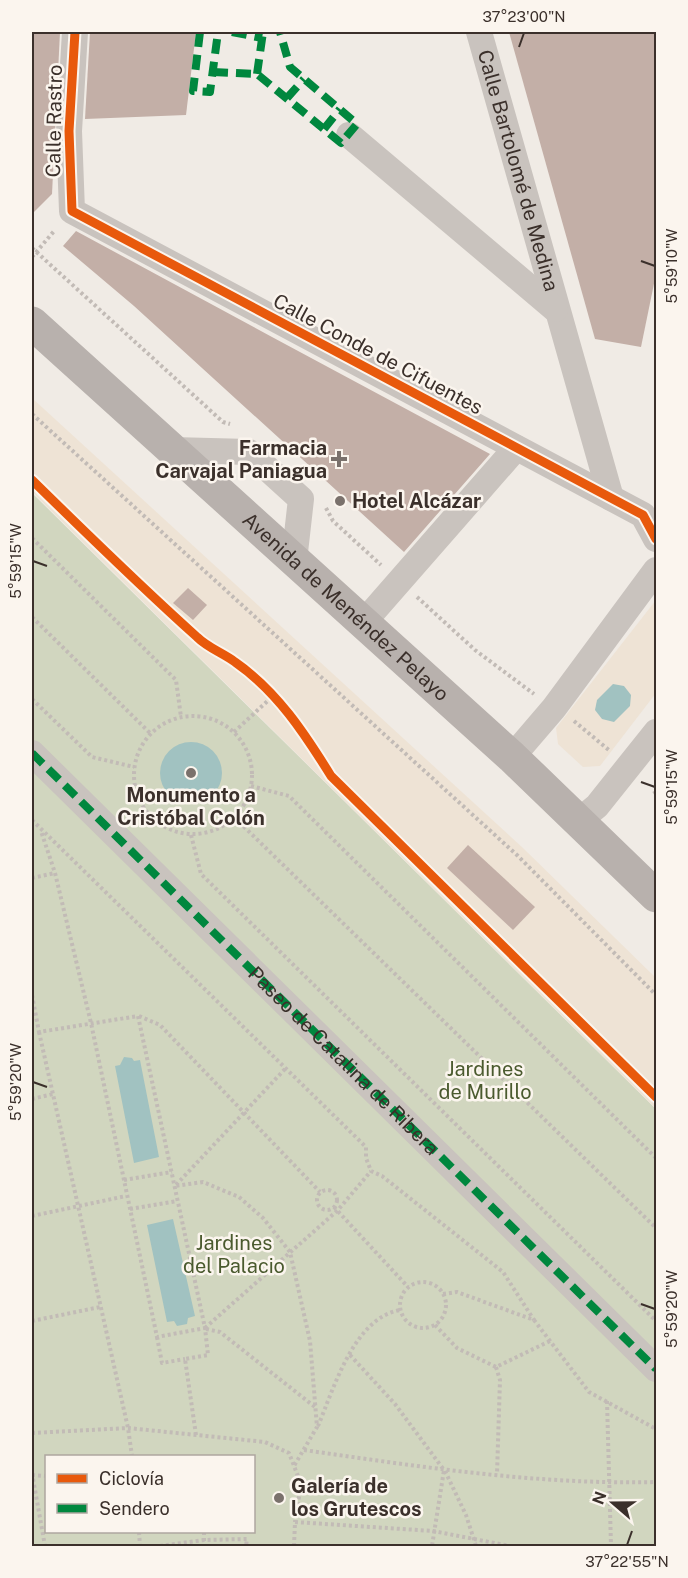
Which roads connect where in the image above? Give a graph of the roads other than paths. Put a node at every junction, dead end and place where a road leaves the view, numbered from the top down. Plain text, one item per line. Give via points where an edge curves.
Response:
1 (75, 32) edge
2 (479, 32) edge
3 (349, 135) dead end
4 (72, 211) joint
5 (555, 309) junction
6 (32, 323) edge
7 (516, 448) junction
8 (172, 450) junction
9 (610, 498) junction
10 (657, 539) edge
11 (294, 561) junction
12 (657, 570) edge
13 (363, 623) junction
14 (657, 732) edge
15 (32, 753) edge
16 (512, 757) junction
17 (580, 820) junction
18 (657, 896) edge
19 (657, 1369) edge

1 - 4 street, Calle Rastro via 69,131
2 - 5 street, Calle Bartolomé de Medina
3 - 5 street, Calle Bartolomé de Medina
4 - 7 street, Calle Conde de Cifuentes
5 - 9 street, Calle Bartolomé de Medina
6 - 8 main road, Avenida de Menéndez Pelayo
7 - 9 street, Calle Conde de Cifuentes
7 - 13 street
8 - 11 main road, Avenida de Menéndez Pelayo
8 - 11 street via 249,452 301,499
9 - 10 street, Calle Conde de Cifuentes via 643,515
11 - 13 main road, Avenida de Menéndez Pelayo
12 - 16 street via 554,708
13 - 16 main road, Avenida de Menéndez Pelayo
14 - 17 street via 597,806
15 - 19 street, Paseo de Catalina de Ribera
16 - 17 main road, Avenida de Menéndez Pelayo
17 - 18 main road, Avenida de Menéndez Pelayo

